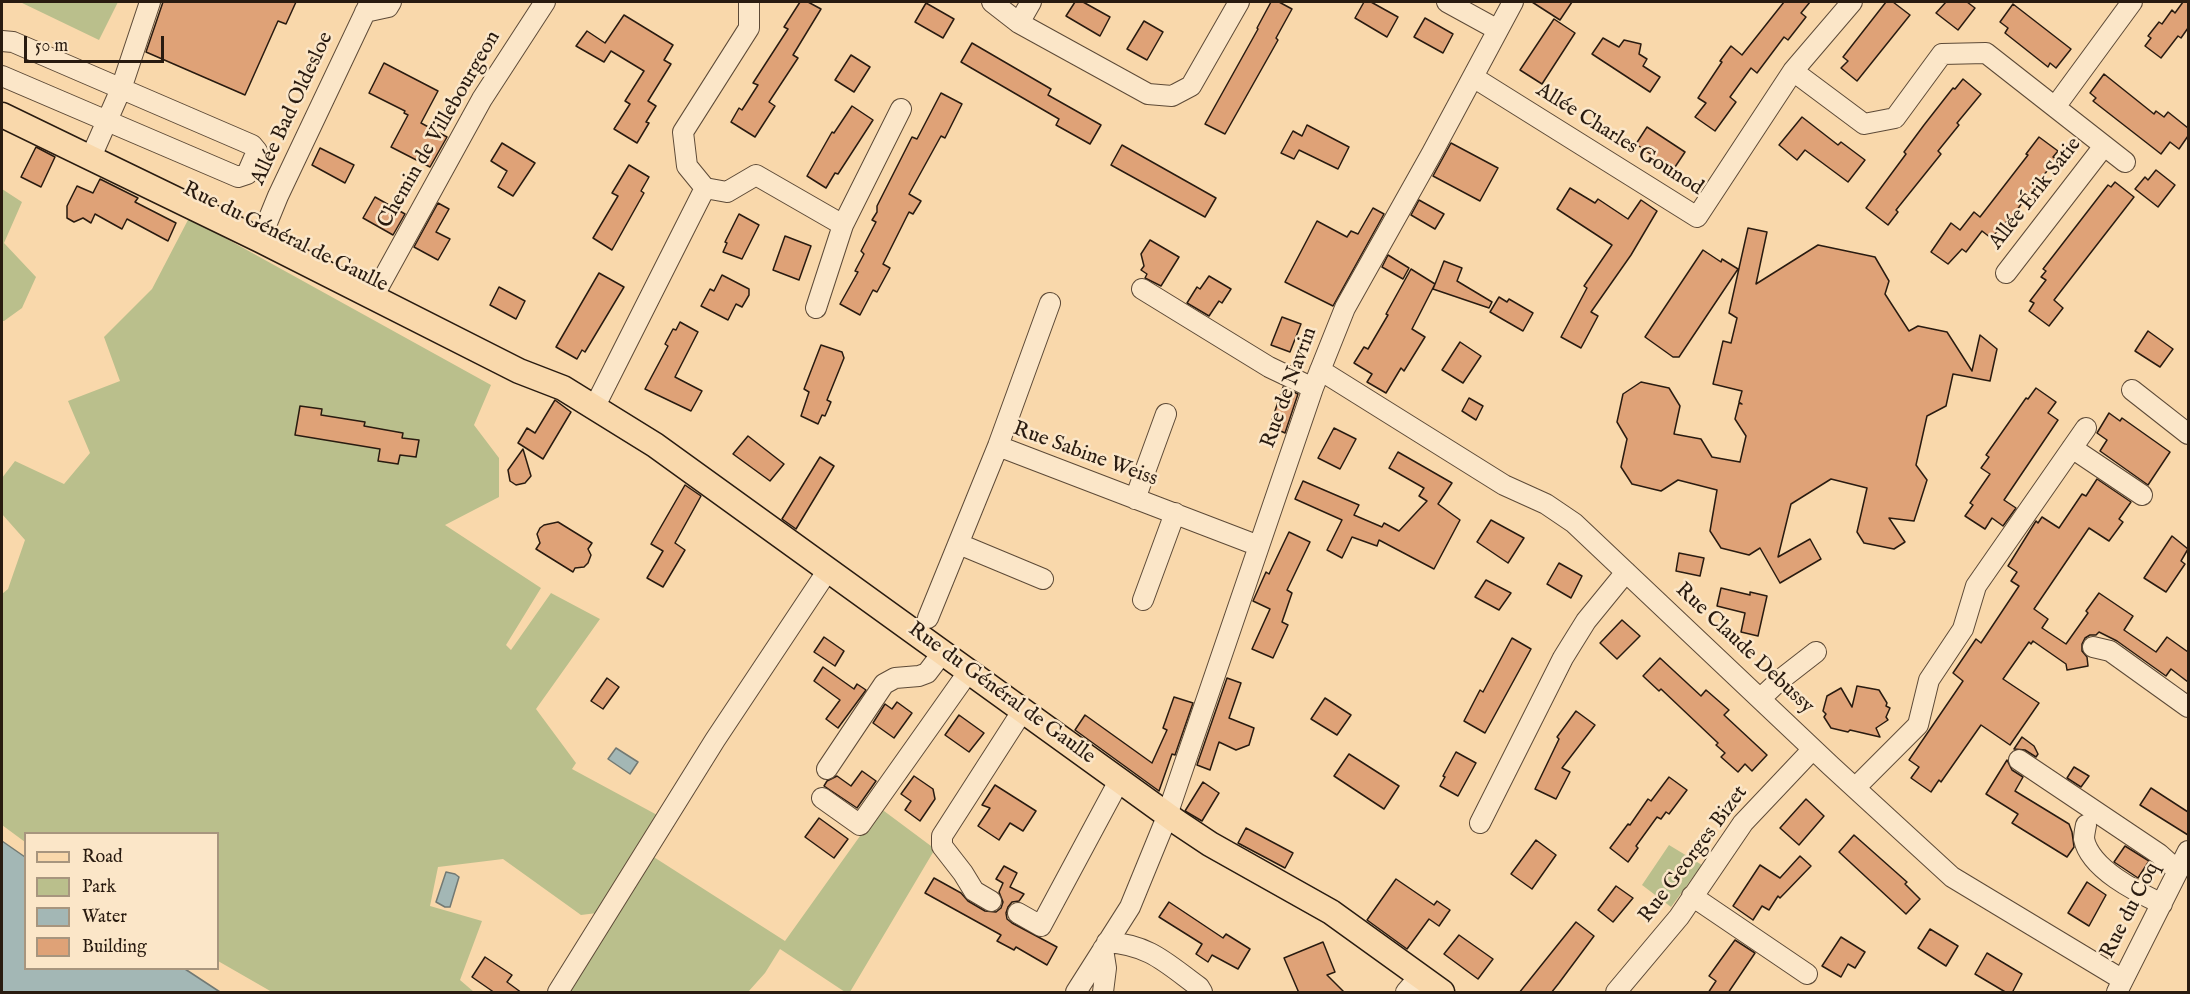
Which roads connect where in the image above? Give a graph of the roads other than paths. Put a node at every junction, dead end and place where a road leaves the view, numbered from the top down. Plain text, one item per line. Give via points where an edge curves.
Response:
1 (150, 2) edge
2 (391, 2) edge
3 (545, 2) edge
4 (749, 2) edge
5 (992, 2) edge
6 (1031, 2) edge
7 (1239, 2) edge
8 (1447, 2) edge
9 (1513, 2) edge
10 (1852, 2) edge
11 (2133, 2) edge
12 (368, 7) edge
13 (1019, 23) junction
14 (1498, 30) junction
15 (2, 41) edge
16 (1793, 71) junction
17 (2, 76) edge
18 (1473, 77) junction
19 (121, 88) junction
20 (2, 97) edge
21 (2055, 107) junction
22 (901, 109) dead end
23 (2, 115) edge
24 (107, 122) junction
25 (2104, 146) junction
26 (93, 151) junction
27 (2125, 162) dead end
28 (705, 188) junction
29 (843, 225) junction
30 (263, 234) junction
31 (2006, 273) dead end
32 (1142, 290) dead end
33 (376, 291) junction
34 (1050, 303) dead end
35 (816, 309) dead end
36 (1316, 379) junction
37 (2132, 390) dead end
38 (595, 406) junction
39 (1166, 414) dead end
40 (2086, 428) dead end
41 (2188, 434) edge
42 (998, 446) junction
43 (2072, 448) junction
44 (2142, 495) dead end
45 (1135, 499) junction
46 (1175, 513) junction
47 (959, 544) junction
48 (1259, 546) junction
49 (828, 570) junction
50 (1626, 572) junction
51 (1043, 579) dead end
52 (1143, 600) dead end
53 (928, 618) dead end
54 (2093, 647) dead end
55 (943, 652) junction
56 (1816, 652) dead end
57 (969, 671) junction
58 (1761, 698) junction
59 (2188, 706) edge
60 (1019, 707) junction
61 (1814, 749) junction
62 (2019, 760) dead end
63 (827, 769) dead end
64 (1120, 779) junction
65 (962, 783) dead end
66 (1855, 788) junction
67 (822, 798) dead end
68 (1167, 815) junction
69 (1480, 824) dead end
70 (2086, 825) dead end
71 (2188, 851) edge
72 (2178, 871) junction
73 (1692, 896) junction
74 (991, 901) dead end
75 (2162, 904) junction
76 (1018, 913) dead end
77 (1105, 946) junction
78 (1807, 974) dead end
79 (1413, 984) edge
80 (2120, 986) edge
81 (558, 993) edge
82 (1076, 993) edge
83 (1103, 993) edge
84 (1202, 993) edge
85 (1442, 993) edge
86 (1616, 993) edge

1 - 19 street
2 - 12 street, Allée Bad Oldesloe via 388,8
3 - 33 street, Chemin de Villebourgeon via 482,99
4 - 28 street via 750,28 683,132 687,166
5 - 13 street
6 - 13 street
7 - 13 street via 1191,86 1172,96 1148,94
8 - 14 street
9 - 14 street, Rue de Navrin
10 - 16 street, Allée Charles Gounod
11 - 21 street
12 - 30 street, Allée Bad Oldesloe
14 - 18 street, Rue de Navrin
15 - 19 street via 13,42
16 - 18 street, Allée Charles Gounod via 1697,217
16 - 21 street via 1864,124 1895,118 1942,54 1986,53
17 - 24 street
18 - 36 street, Rue de Navrin via 1345,308
19 - 24 street
19 - 24 street via 252,145 257,151 247,174 238,177
20 - 26 main road, Rue du Général de Gaulle
21 - 25 street
22 - 29 street
23 - 26 main road, Rue du Général de Gaulle
24 - 26 street
25 - 27 street
25 - 31 street, Allée Érik Satie
26 - 30 main road, Rue du Général de Gaulle
28 - 29 street via 727,192 756,175
28 - 38 street
29 - 35 street
30 - 33 main road, Rue du Général de Gaulle
32 - 36 street, Rue Claude Debussy via 1269,367
33 - 38 main road, Rue du Général de Gaulle via 525,358 563,388
34 - 42 street
36 - 48 street, Rue de Navrin
36 - 50 street, Rue Claude Debussy via 1504,485 1546,504 1574,523
37 - 41 street
38 - 49 main road, Rue du Général de Gaulle
39 - 45 street
40 - 43 street
42 - 45 street, Rue Sabine Weiss
42 - 47 street, Rue Sabine Weiss
43 - 44 street
43 - 66 street via 1976,586 1963,629 1929,680 1918,725
45 - 46 street, Rue Sabine Weiss
46 - 48 street, Rue Sabine Weiss
46 - 52 street
47 - 51 street
47 - 53 street, Rue Sabine Weiss
48 - 68 street, Rue de Navrin
49 - 55 main road, Rue du Général de Gaulle
49 - 81 street via 715,740
50 - 58 street, Rue Claude Debussy
50 - 69 street via 1563,657
54 - 59 street via 2110,651
55 - 57 main road, Rue du Général de Gaulle
55 - 63 street via 927,674 895,678 884,684
56 - 58 street
57 - 60 main road, Rue du Général de Gaulle
57 - 67 street via 860,825
58 - 61 street, Rue Claude Debussy
60 - 64 main road, Rue du Général de Gaulle
60 - 65 street
60 - 74 street via 942,836 942,846 974,891
61 - 66 street, Rue Claude Debussy
61 - 73 street, Rue Georges Bizet via 1743,823
62 - 72 street via 2159,854
64 - 68 main road, Rue du Général de Gaulle
64 - 76 street via 1041,926
66 - 80 street, Rue Claude Debussy via 1952,877
68 - 77 street, Rue de Navrin via 1130,907
68 - 79 main road, Rue du Général de Gaulle via 1210,844 1331,912
70 - 75 street via 2084,838 2099,863 2116,878
71 - 72 street, Rue du Coq
72 - 75 street, Rue du Coq
73 - 78 street
73 - 86 street, Rue Georges Bizet
75 - 80 street, Rue du Coq
77 - 82 street, Rue de Navrin
77 - 83 street
77 - 84 street via 1127,944 1148,950
79 - 85 main road, Rue du Général de Gaulle

